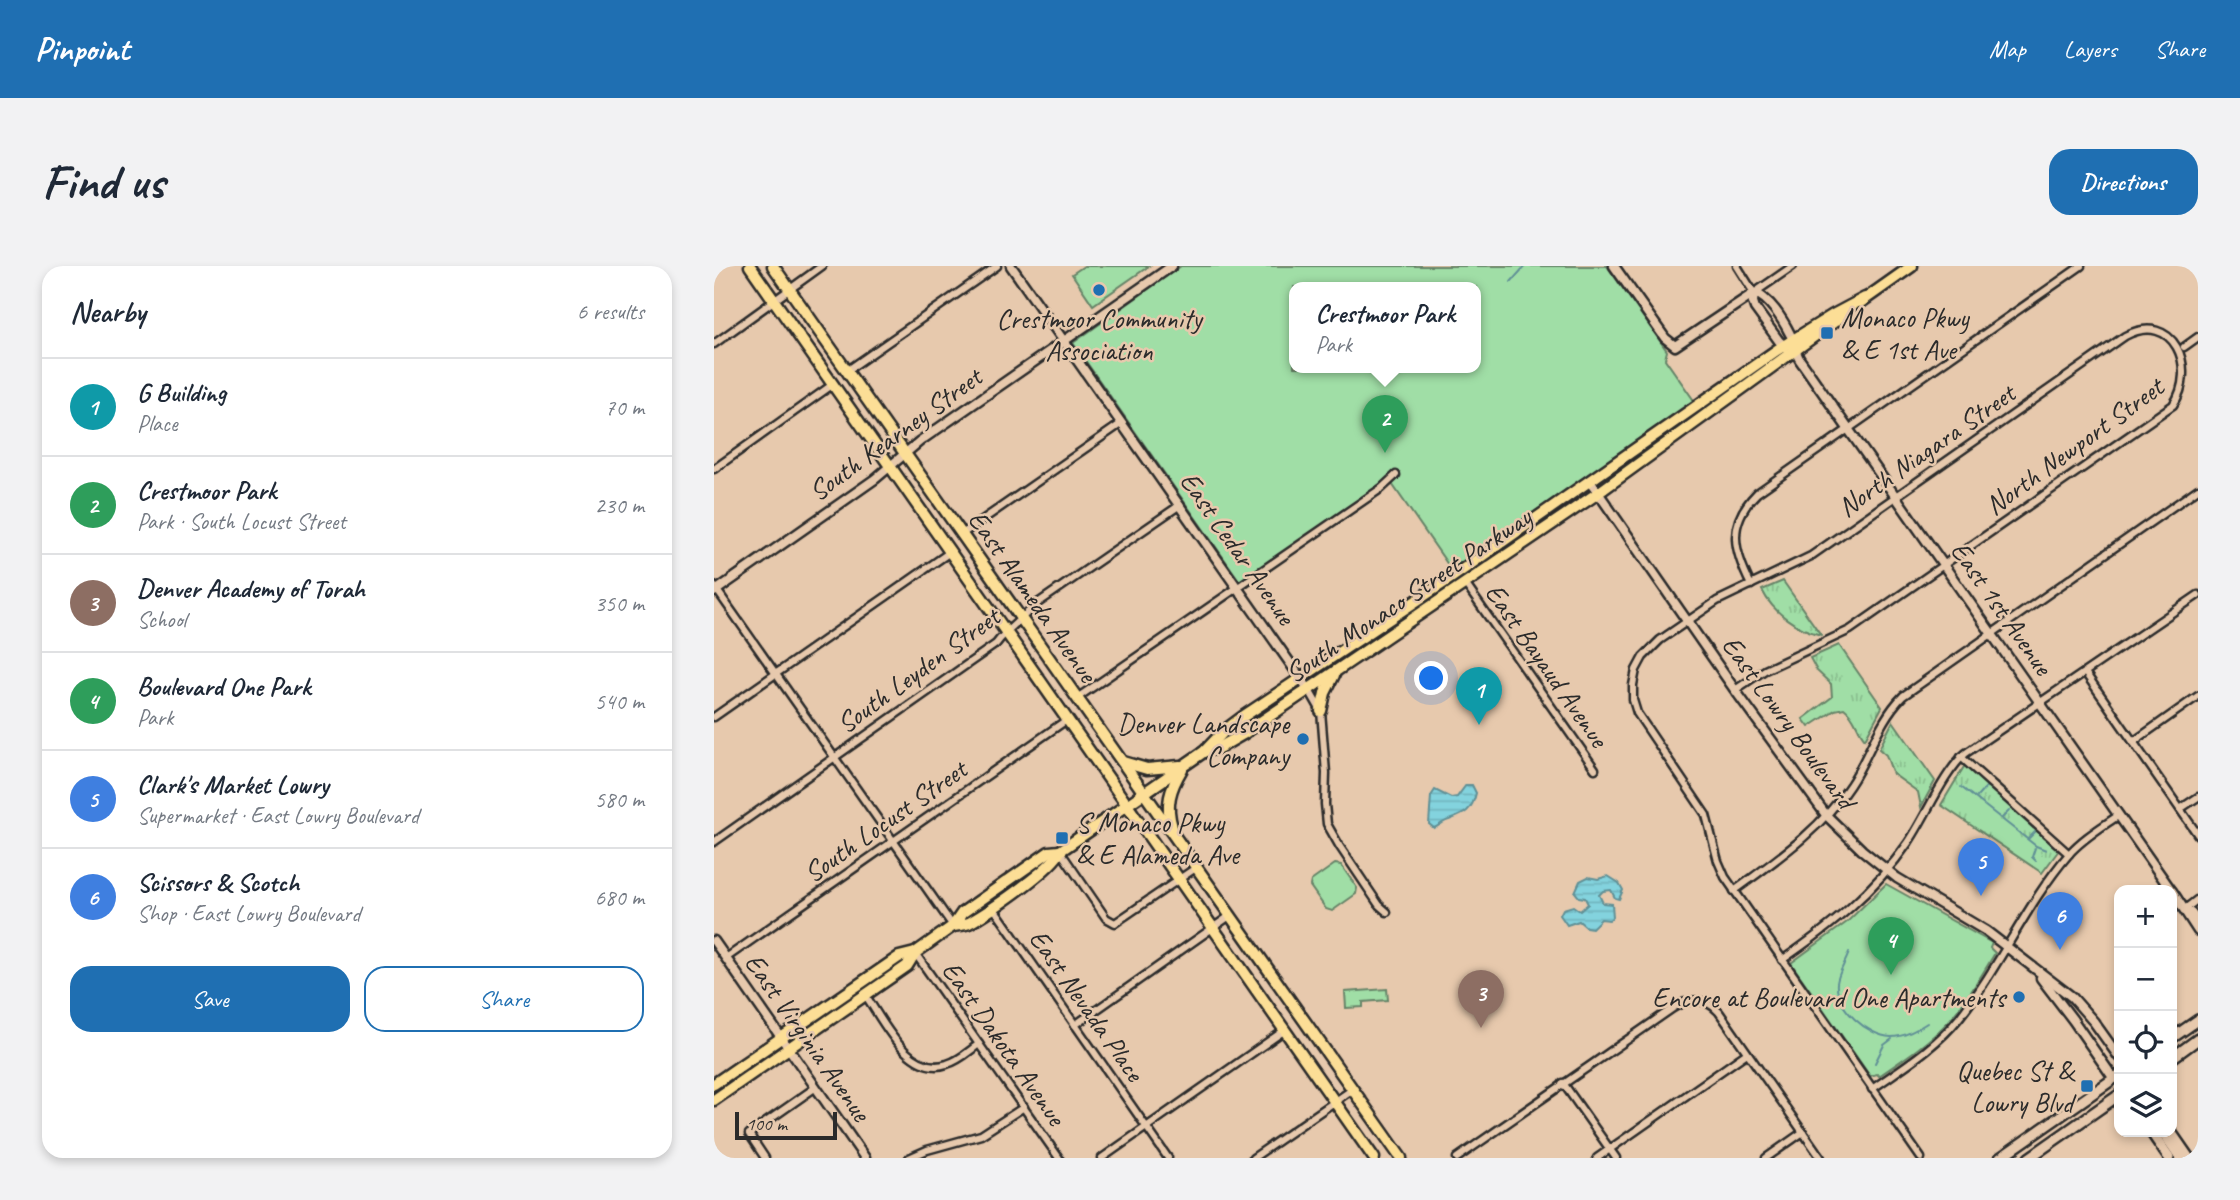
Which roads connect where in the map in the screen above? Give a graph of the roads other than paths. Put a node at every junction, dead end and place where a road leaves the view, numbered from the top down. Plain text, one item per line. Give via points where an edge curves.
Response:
1 (750, 266) edge
2 (773, 266) edge
3 (822, 266) edge
4 (997, 266) edge
5 (1011, 266) edge
6 (1172, 266) edge
7 (1614, 266) edge
8 (1737, 266) edge
9 (1793, 266) edge
10 (1912, 266) edge
11 (2081, 266) edge
12 (790, 289) junction
13 (1754, 293) junction
14 (1865, 298) junction
15 (774, 301) junction
16 (2198, 337) edge
17 (1064, 341) junction
18 (1788, 343) junction
19 (714, 344) edge
20 (2184, 347) junction
21 (1795, 352) junction
22 (848, 370) junction
23 (832, 385) junction
24 (1122, 423) junction
25 (1849, 429) junction
26 (906, 454) junction
27 (890, 466) junction
28 (714, 469) edge
29 (1396, 475) dead end
30 (1590, 481) junction
31 (2198, 489) edge
32 (1598, 494) junction
33 (1896, 497) junction
34 (1180, 505) junction
35 (962, 534) junction
36 (1504, 541) junction
37 (950, 552) junction
38 (1944, 565) junction
39 (1452, 577) junction
40 (1466, 585) junction
41 (1751, 585) junction
42 (1238, 587) junction
43 (715, 589) edge
44 (2198, 596) edge
45 (1420, 616) junction
46 (1022, 619) junction
47 (1688, 621) junction
48 (1006, 631) junction
49 (1992, 634) junction
50 (1335, 673) junction
51 (776, 674) junction
52 (2086, 674) junction
53 (1301, 678) junction
54 (1309, 690) junction
55 (1735, 690) junction
56 (2198, 696) edge
57 (1077, 698) junction
58 (2039, 702) junction
59 (1321, 711) junction
60 (714, 717) edge
61 (1068, 719) junction
62 (2133, 741) junction
63 (1205, 751) junction
64 (835, 757) junction
65 (1961, 757) junction
66 (1123, 762) junction
67 (1184, 765) junction
68 (1595, 769) dead end
69 (1144, 792) junction
70 (2198, 797) edge
71 (1127, 804) junction
72 (2180, 809) junction
73 (1826, 815) junction
74 (2119, 815) junction
75 (2198, 835) edge
76 (1176, 838) junction
77 (893, 840) junction
78 (714, 842) edge
79 (1060, 851) junction
80 (2070, 854) junction
81 (1197, 867) junction
82 (1887, 870) junction
83 (1180, 879) junction
84 (2168, 885) edge
85 (1734, 891) junction
86 (2177, 898) edge
87 (2198, 900) edge
88 (993, 906) junction
89 (2185, 909) junction
90 (1387, 912) dead end
91 (1231, 915) junction
92 (2198, 922) edge
93 (953, 926) junction
94 (1213, 928) junction
95 (2198, 931) edge
96 (714, 941) edge
97 (2007, 946) junction
98 (915, 953) junction
99 (726, 958) junction
100 (1782, 960) junction
101 (2033, 967) junction
102 (866, 996) junction
103 (2198, 1020) edge
104 (1075, 1025) junction
105 (1285, 1030) junction
106 (2177, 1035) edge
107 (782, 1039) junction
108 (2198, 1039) edge
109 (979, 1044) junction
110 (789, 1049) junction
111 (2114, 1050) edge
112 (1748, 1053) junction
113 (2177, 1054) edge
114 (2114, 1076) edge
115 (2114, 1082) edge
116 (1563, 1083) junction
117 (714, 1084) edge
118 (816, 1087) junction
119 (1872, 1088) junction
120 (1353, 1089) junction
121 (2114, 1098) edge
122 (714, 1100) edge
123 (1335, 1102) junction
124 (1024, 1107) junction
125 (1147, 1127) junction
126 (1803, 1132) junction
127 (2154, 1137) edge
128 (2165, 1137) edge
129 (2174, 1137) edge
130 (1610, 1149) junction
131 (765, 1158) edge
132 (865, 1158) edge
133 (909, 1158) edge
134 (1059, 1158) edge
135 (1102, 1158) edge
136 (1168, 1158) edge
137 (1253, 1158) edge
138 (1374, 1158) edge
139 (1401, 1158) edge
140 (1457, 1158) edge
141 (1597, 1158) edge
142 (1616, 1158) edge
143 (1766, 1158) edge
144 (1821, 1158) edge
145 (1921, 1158) edge
146 (2000, 1158) edge
147 (2029, 1158) edge
148 (2169, 1158) edge
149 (2180, 1158) edge
150 (2189, 1158) edge

1 - 15 main road, East Alameda Avenue
2 - 12 main road, East Alameda Avenue
3 - 12 street
4 - 22 street
5 - 17 street, East Cedar Avenue
6 - 17 street, South Kearney Street
7 - 13 street via 1665,338 1679,346
8 - 13 street
9 - 13 street
10 - 14 main road
11 - 25 street
12 - 15 street
12 - 22 main road, East Alameda Avenue
13 - 18 street, East 1st Avenue via 1766,299
13 - 18 street, East 1st Avenue via 1755,307
14 - 18 main road, South Monaco Street Parkway
14 - 21 main road, South Monaco Street Parkway
15 - 19 street
15 - 23 main road, East Alameda Avenue
16 - 20 street
17 - 24 street, East Cedar Avenue
17 - 26 street, South Kearney Street
18 - 21 street, East 1st Avenue
18 - 30 main road, South Monaco Street Parkway
20 - 33 street, North Niagara Street via 2157,330 2131,333
20 - 38 street, North Newport Street via 2190,377 2177,402
21 - 25 street, East 1st Avenue
21 - 32 main road, South Monaco Street Parkway
22 - 26 main road, East Alameda Avenue
23 - 27 main road, East Alameda Avenue
23 - 28 street
24 - 34 street, East Cedar Avenue
24 - 35 street
25 - 33 street, East 1st Avenue
25 - 41 street via 1747,503 1735,538
26 - 27 street, South Kearney Street
26 - 35 main road, East Alameda Avenue
27 - 37 main road, East Alameda Avenue
27 - 43 street, South Kearney Street
29 - 42 street
30 - 32 street, East Lowry Boulevard
30 - 36 main road, South Monaco Street Parkway
31 - 49 street
32 - 40 main road, South Monaco Street Parkway
32 - 47 street, East Lowry Boulevard
33 - 38 street, East 1st Avenue
33 - 41 street, North Niagara Street via 1803,561
34 - 42 street, East Cedar Avenue
34 - 46 street, South Leyden Street via 1035,605
35 - 46 main road, East Alameda Avenue
36 - 39 main road, South Monaco Street Parkway
36 - 40 main road via 1470,572
37 - 48 main road, East Alameda Avenue
37 - 51 street
38 - 49 street, East 1st Avenue
38 - 55 street, North Newport Street via 1850,630 1765,670
39 - 45 main road via 1449,589
39 - 53 main road, South Monaco Street Parkway
40 - 45 main road, South Monaco Street Parkway
40 - 68 street, East Bayaud Avenue
41 - 47 street, North Niagara Street
42 - 53 street, East Cedar Avenue
42 - 57 street
43 - 51 street, East Dakota Avenue
44 - 52 street
45 - 50 main road, South Monaco Street Parkway
46 - 48 street, South Leyden Street
46 - 57 main road, East Alameda Avenue
47 - 55 street, East Lowry Boulevard
47 - 85 street, North Niagara Street via 1643,657 1636,670 1633,699 1643,724 1704,810 1720,866
48 - 61 main road, East Alameda Avenue
48 - 64 street, South Leyden Street via 996,644
49 - 58 street, East 1st Avenue
49 - 73 street via 1898,701 1855,778
50 - 54 main road, South Monaco Street Parkway
50 - 59 main road
51 - 60 street
51 - 64 street, East Dakota Avenue
52 - 58 street
52 - 62 street
53 - 54 street, East Cedar Avenue
53 - 63 main road, South Monaco Street Parkway via 1232,725
54 - 59 street, East Cedar Avenue
54 - 63 main road, South Monaco Street Parkway via 1229,743
55 - 73 street, East Lowry Boulevard
56 - 62 street
57 - 66 main road, East Alameda Avenue
58 - 65 street
58 - 74 street, East 1st Avenue
59 - 90 street, East Cedar Avenue via 1327,824
61 - 71 main road, East Alameda Avenue
61 - 77 street, South Locust Street
62 - 72 street
63 - 67 main road, South Monaco Street Parkway
64 - 77 street, East Dakota Avenue
64 - 78 street, South Leyden Street
65 - 80 street
65 - 82 street via 1909,843
66 - 67 main road via 1149,769
66 - 69 main road, East Alameda Avenue
67 - 69 main road, South Monaco Street Parkway
67 - 76 main road via 1168,801
69 - 71 main road, South Monaco Street Parkway
69 - 76 main road, East Alameda Avenue
70 - 72 street
71 - 79 main road, South Monaco Street Parkway
71 - 83 main road, East Alameda Avenue
72 - 75 street
73 - 82 street, East Lowry Boulevard
73 - 85 street via 1789,851
74 - 80 street
74 - 84 street, East 1st Avenue
76 - 81 main road, East Alameda Avenue
77 - 93 street, East Dakota Avenue
77 - 99 street, South Locust Street
79 - 83 street via 1106,918 1115,923
79 - 88 main road via 1049,866
79 - 93 main road via 1049,852 960,914
80 - 97 street
81 - 83 street
81 - 91 main road, East Alameda Avenue
82 - 97 street, East Lowry Boulevard
82 - 100 street via 1845,914
83 - 94 main road, East Alameda Avenue
85 - 100 street, North Niagara Street
86 - 89 street, East 1st Avenue
87 - 89 street
88 - 93 main road via 967,924
88 - 104 street, East Nevada Place
89 - 92 street, East 1st Avenue
89 - 95 street, East 1st Avenue
91 - 94 street
91 - 120 main road, East Alameda Avenue
93 - 98 main road
94 - 104 street
94 - 105 main road, East Alameda Avenue
96 - 99 street, East Virginia Avenue
97 - 101 street, East Lowry Boulevard
97 - 119 street via 1950,1028
98 - 102 main road via 909,964
98 - 107 main road via 901,955
98 - 109 street, East Dakota Avenue
99 - 107 street, East Virginia Avenue
100 - 119 street, North Niagara Street
101 - 111 street, East Lowry Boulevard via 2079,1004
101 - 114 street, East Lowry Boulevard
102 - 109 street via 906,1052 920,1064 948,1064
102 - 110 main road
103 - 106 main road
104 - 125 street, East Nevada Place
105 - 123 main road, East Alameda Avenue
105 - 125 street
107 - 110 street, East Virginia Avenue
107 - 117 main road
108 - 113 main road
109 - 124 street, East Dakota Avenue
110 - 118 street, East Virginia Avenue
110 - 122 main road
112 - 116 street via 1712,1005 1689,1001
112 - 126 street
112 - 130 street
115 - 146 main road
116 - 130 street
116 - 140 street
118 - 131 street via 749,1134
118 - 132 street, East Virginia Avenue
119 - 145 street, North Niagara Street
120 - 123 street
120 - 139 main road, East Alameda Avenue
121 - 147 main road
123 - 137 street
123 - 138 main road, East Alameda Avenue
124 - 133 street via 981,1135
124 - 134 street, East Dakota Avenue
125 - 135 street
125 - 136 street, East Nevada Place
126 - 143 street
126 - 144 street
127 - 148 main road
128 - 149 main road
129 - 150 main road
130 - 141 street
130 - 142 street

